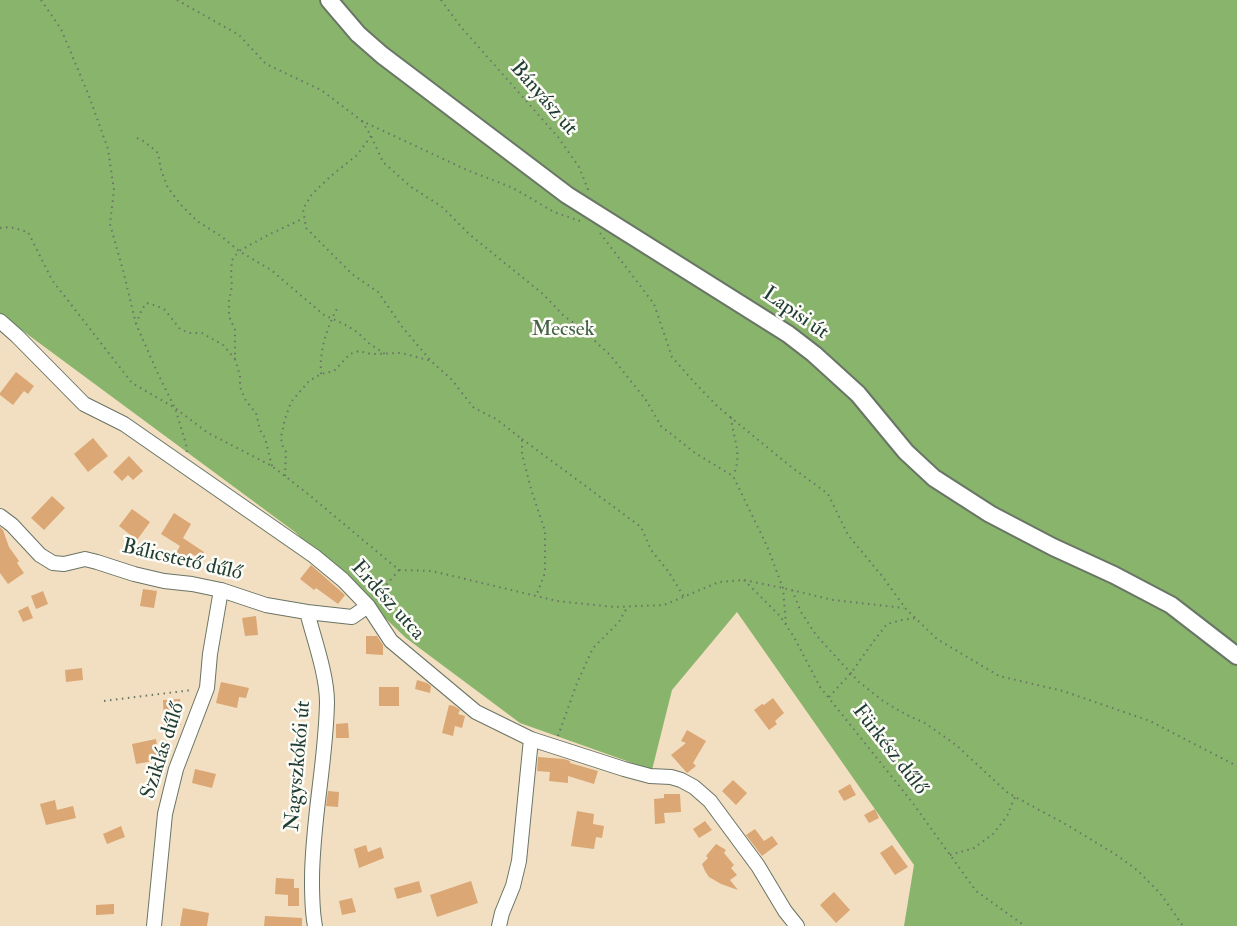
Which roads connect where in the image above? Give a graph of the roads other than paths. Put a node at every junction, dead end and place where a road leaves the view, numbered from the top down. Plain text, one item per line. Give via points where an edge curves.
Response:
1 (329, 0) edge
2 (0, 321) edge
3 (0, 516) edge
4 (221, 590) junction
5 (368, 606) junction
6 (307, 612) junction
7 (1237, 656) edge
8 (531, 739) junction
9 (154, 926) edge
10 (315, 926) edge
11 (499, 926) edge
12 (797, 926) edge

1 - 7 street, Lapisi út via 381,55 567,195 591,221 788,334 814,354 858,394 906,452 934,478 990,514 1171,605
2 - 5 street, Erdész utca via 84,404 124,424 314,556
3 - 4 street, Bálicstető dűlő via 53,563 85,560 164,581
4 - 6 street, Bálicstető dűlő via 266,605
4 - 9 street, Sziklás dűlő via 207,688 176,769 165,814
5 - 6 street, Bálicstető dűlő via 352,617
5 - 8 street, Erdész utca via 391,641 476,712
6 - 10 street, Nagyszkókói út via 327,699 313,843
8 - 11 street via 519,861
8 - 12 street, Erdész utca via 624,770 671,777 694,787 710,801

